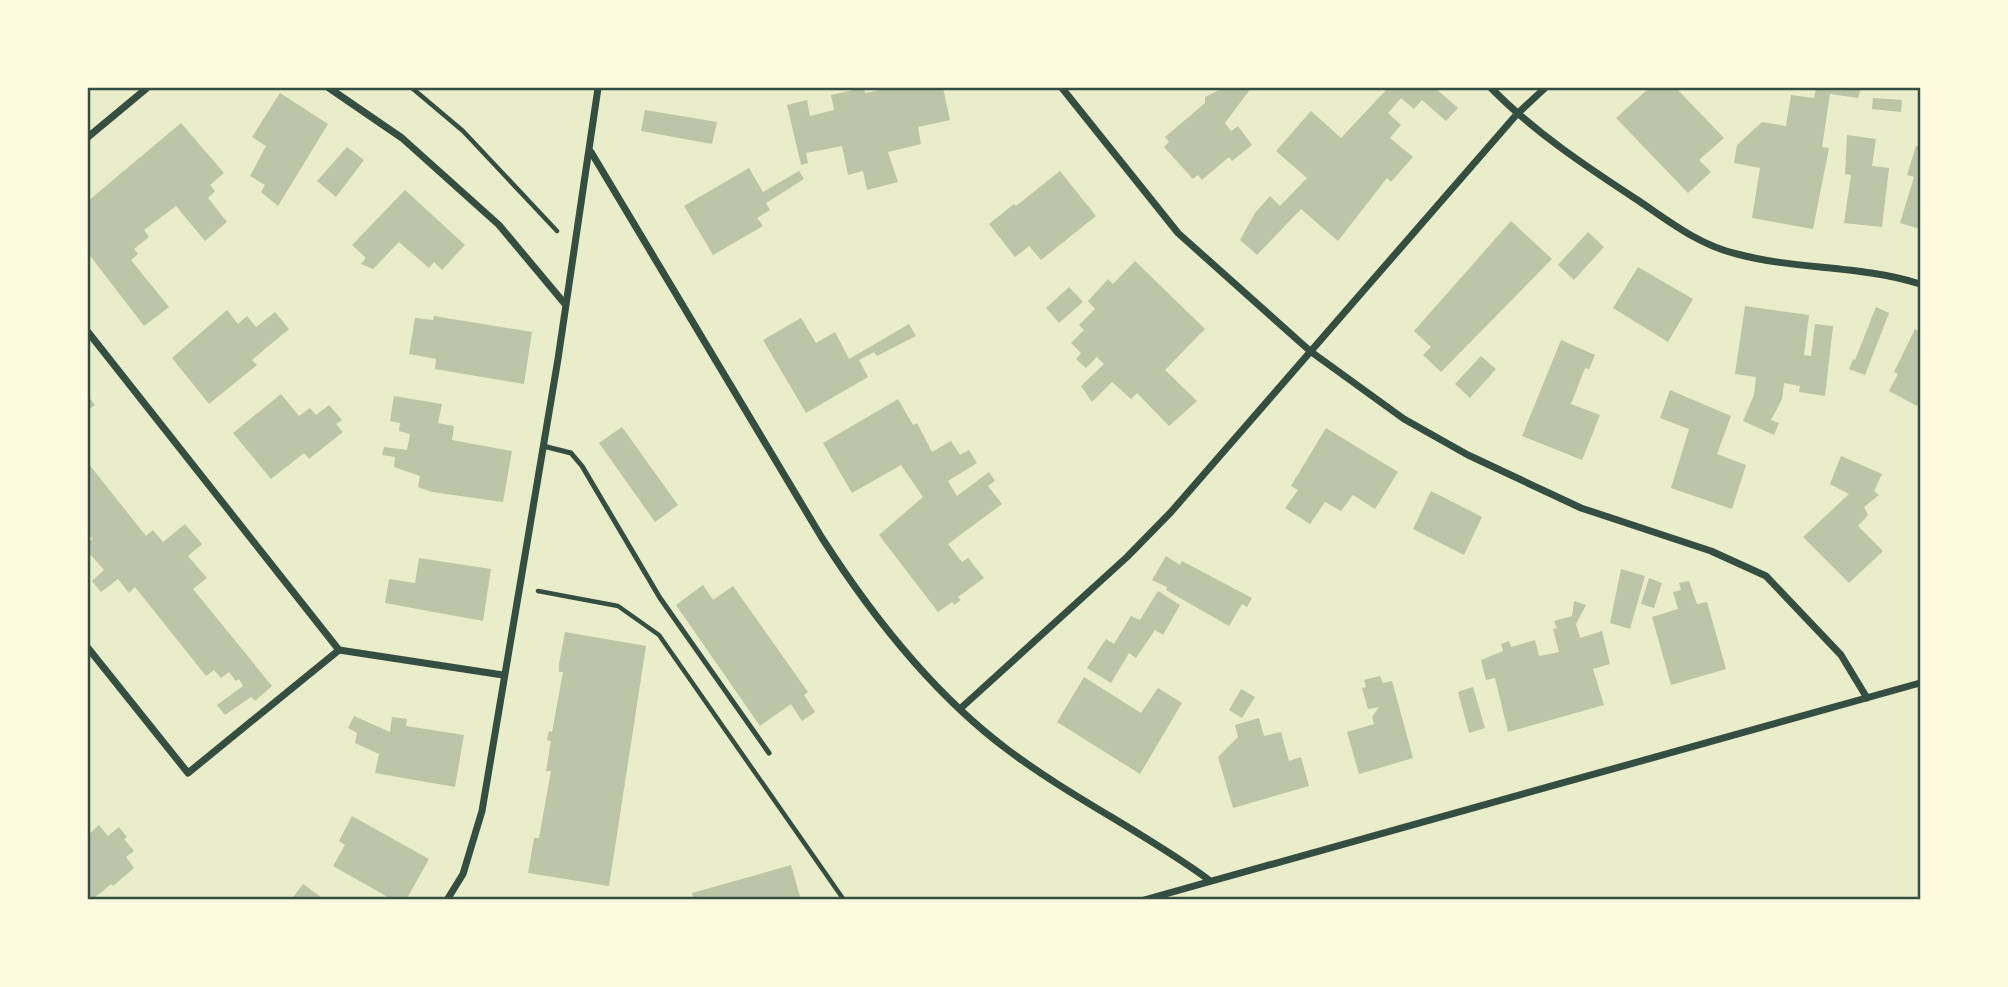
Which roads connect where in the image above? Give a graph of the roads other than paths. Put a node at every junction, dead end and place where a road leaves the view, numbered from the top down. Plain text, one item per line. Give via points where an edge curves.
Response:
1 (147, 88) edge
2 (329, 88) edge
3 (598, 88) edge
4 (1062, 88) edge
5 (1491, 88) edge
6 (1545, 88) edge
7 (1517, 114) junction
8 (88, 137) edge
9 (591, 152) junction
10 (1920, 284) edge
11 (565, 304) junction
12 (88, 331) edge
13 (1310, 351) junction
14 (542, 446) junction
15 (88, 648) edge
16 (339, 650) junction
17 (503, 676) junction
18 (1920, 683) edge
19 (1867, 698) junction
20 (961, 708) junction
21 (769, 753) dead end
22 (1209, 880) junction
23 (447, 900) edge
24 (1144, 900) edge

1 - 8 street
2 - 11 street via 402,138 499,225
3 - 9 street
4 - 13 street via 1178,233
5 - 7 street
6 - 7 street
7 - 10 street via 1702,243 1774,262 1831,266
7 - 13 street
9 - 11 street
9 - 20 street via 854,589
11 - 14 street
12 - 16 street
13 - 19 street via 1404,419 1468,454 1581,508 1711,551 1766,576 1841,655
13 - 20 street via 1136,548
14 - 17 street
14 - 21 lane via 571,453 582,466 660,598
15 - 16 street via 188,773
16 - 17 street
17 - 23 street via 482,811 463,874
18 - 19 street
19 - 22 street
20 - 22 street via 1006,749
22 - 24 street

